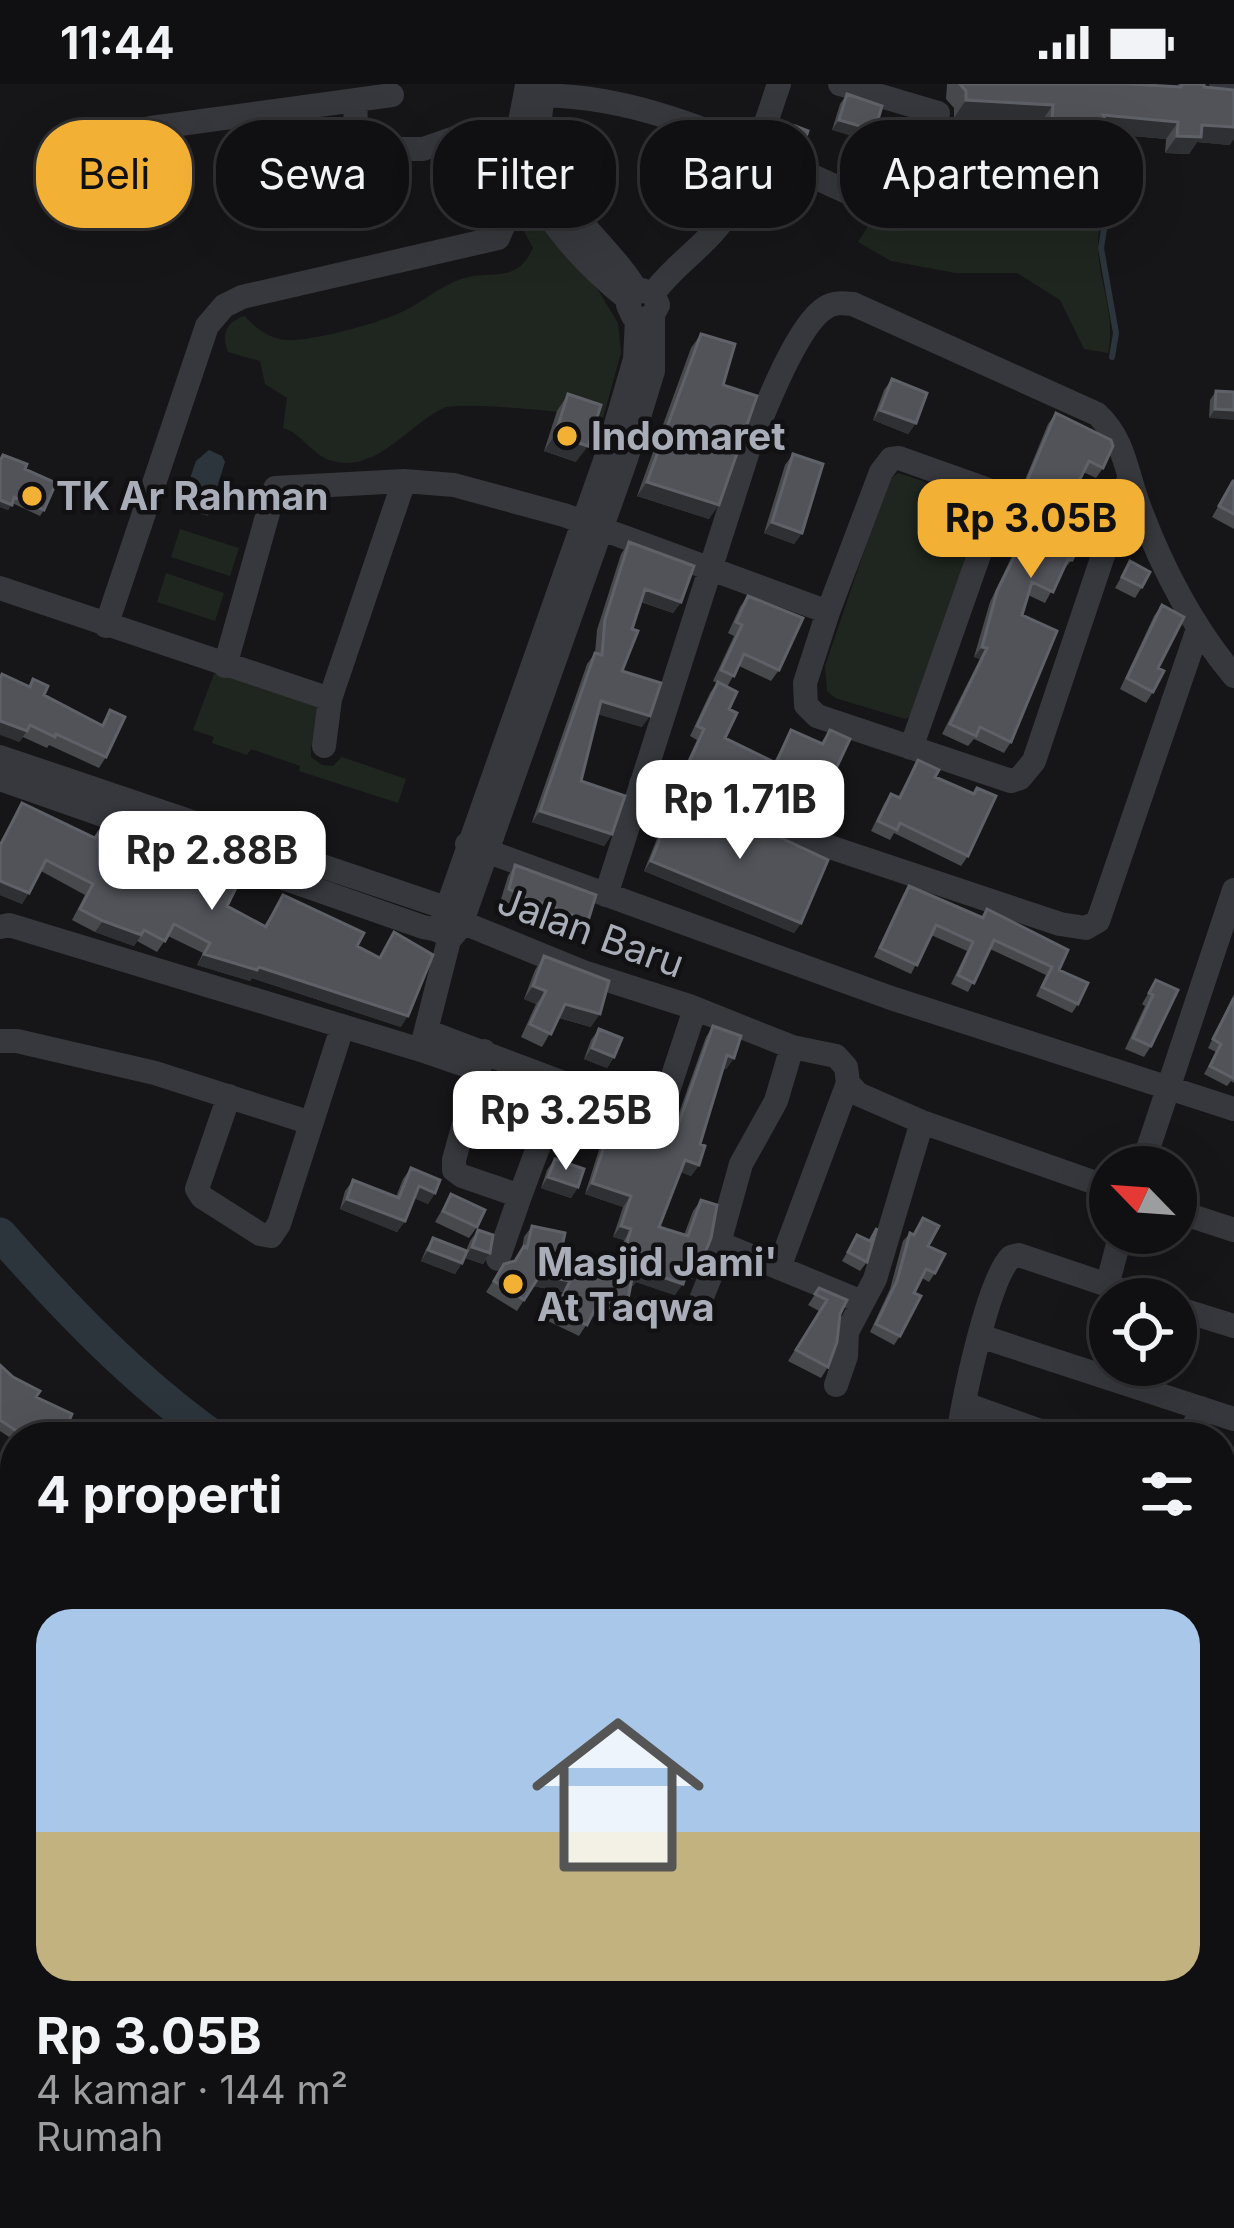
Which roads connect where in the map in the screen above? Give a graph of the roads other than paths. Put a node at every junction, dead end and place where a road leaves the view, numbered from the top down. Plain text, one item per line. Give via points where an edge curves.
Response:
1 (779, 84) edge
2 (841, 84) edge
3 (1221, 84) edge
4 (1234, 85) edge
5 (535, 90) edge
6 (392, 95) dead end
7 (356, 100) junction
8 (938, 113) dead end
9 (524, 120) edge
10 (670, 120) edge
11 (767, 120) edge
12 (192, 122) edge
13 (433, 145) edge
14 (502, 228) edge
15 (588, 228) edge
16 (718, 228) edge
17 (642, 304) junction
18 (1129, 478) junction
19 (404, 481) junction
20 (591, 526) junction
21 (711, 567) junction
22 (0, 588) edge
23 (828, 612) junction
24 (106, 626) junction
25 (1197, 632) junction
26 (225, 666) junction
27 (1234, 676) edge
28 (330, 699) junction
29 (324, 746) dead end
30 (910, 748) junction
31 (0, 757) edge
32 (0, 779) edge
33 (641, 784) junction
34 (182, 830) junction
35 (476, 847) junction
36 (1234, 890) edge
37 (606, 895) junction
38 (3, 924) edge
39 (452, 924) junction
40 (695, 1009) junction
41 (342, 1028) junction
42 (423, 1040) junction
43 (0, 1041) edge
44 (792, 1047) junction
45 (482, 1060) junction
46 (562, 1083) junction
47 (848, 1083) junction
48 (1166, 1086) junction
49 (229, 1096) junction
50 (1234, 1109) edge
51 (922, 1122) junction
52 (310, 1123) junction
53 (1148, 1146) edge
54 (1089, 1181) edge
55 (520, 1196) junction
56 (1197, 1217) edge
57 (1234, 1230) edge
58 (722, 1247) junction
59 (498, 1259) dead end
60 (779, 1268) junction
61 (1089, 1280) edge
62 (700, 1302) dead end
63 (862, 1302) junction
64 (1197, 1315) edge
65 (1234, 1326) edge
66 (980, 1336) junction
67 (836, 1385) dead end
68 (965, 1404) junction
69 (1201, 1408) junction
70 (1234, 1419) edge
71 (961, 1422) edge
72 (1016, 1422) edge
73 (1196, 1422) edge

1 - 11 street
2 - 8 street
3 - 4 street
5 - 9 street
5 - 10 street
6 - 7 street
7 - 12 street
7 - 13 street via 361,149
14 - 24 street via 497,238 224,306 207,326
15 - 17 street
16 - 17 street
17 - 20 street
18 - 21 street via 1116,434 1097,414 853,304 832,304 815,317 778,379
18 - 25 street
18 - 30 street via 1028,771 1011,781
19 - 20 street via 482,491
19 - 26 street via 274,488
19 - 28 street
20 - 21 street
20 - 35 street
21 - 23 street
21 - 33 street
22 - 24 street
23 - 30 street via 806,705
23 - 30 street via 891,459 993,495 992,518
24 - 26 street
25 - 27 street
25 - 33 street via 1098,921 1085,928
26 - 28 street
28 - 29 street
31 - 34 street
32 - 34 street
33 - 37 street
34 - 39 street
35 - 37 street
35 - 39 street
36 - 48 street
37 - 48 street
38 - 41 street, Jalan Baru
39 - 40 street, Jalan Baru
39 - 42 street, Jalan Baru
40 - 44 street, Jalan Baru
40 - 46 street, Jalan Baru via 663,1106 644,1113
41 - 42 street, Jalan Baru
41 - 52 street
42 - 45 street, Jalan Baru
43 - 49 street
44 - 47 street, Jalan Baru via 836,1056
44 - 58 street via 776,1101 742,1164
45 - 46 street, Jalan Baru
45 - 55 street via 454,1170
46 - 55 street
47 - 51 street
47 - 60 street
48 - 50 street
48 - 53 street
49 - 52 street
49 - 52 street via 197,1189 260,1234 276,1233
51 - 54 street
51 - 63 street
55 - 59 street
56 - 57 street
58 - 60 street
58 - 62 street
60 - 63 street
61 - 66 street via 1011,1257
63 - 67 street
64 - 65 street
66 - 68 street
66 - 69 street
68 - 71 street
68 - 72 street
69 - 70 street
69 - 73 street

